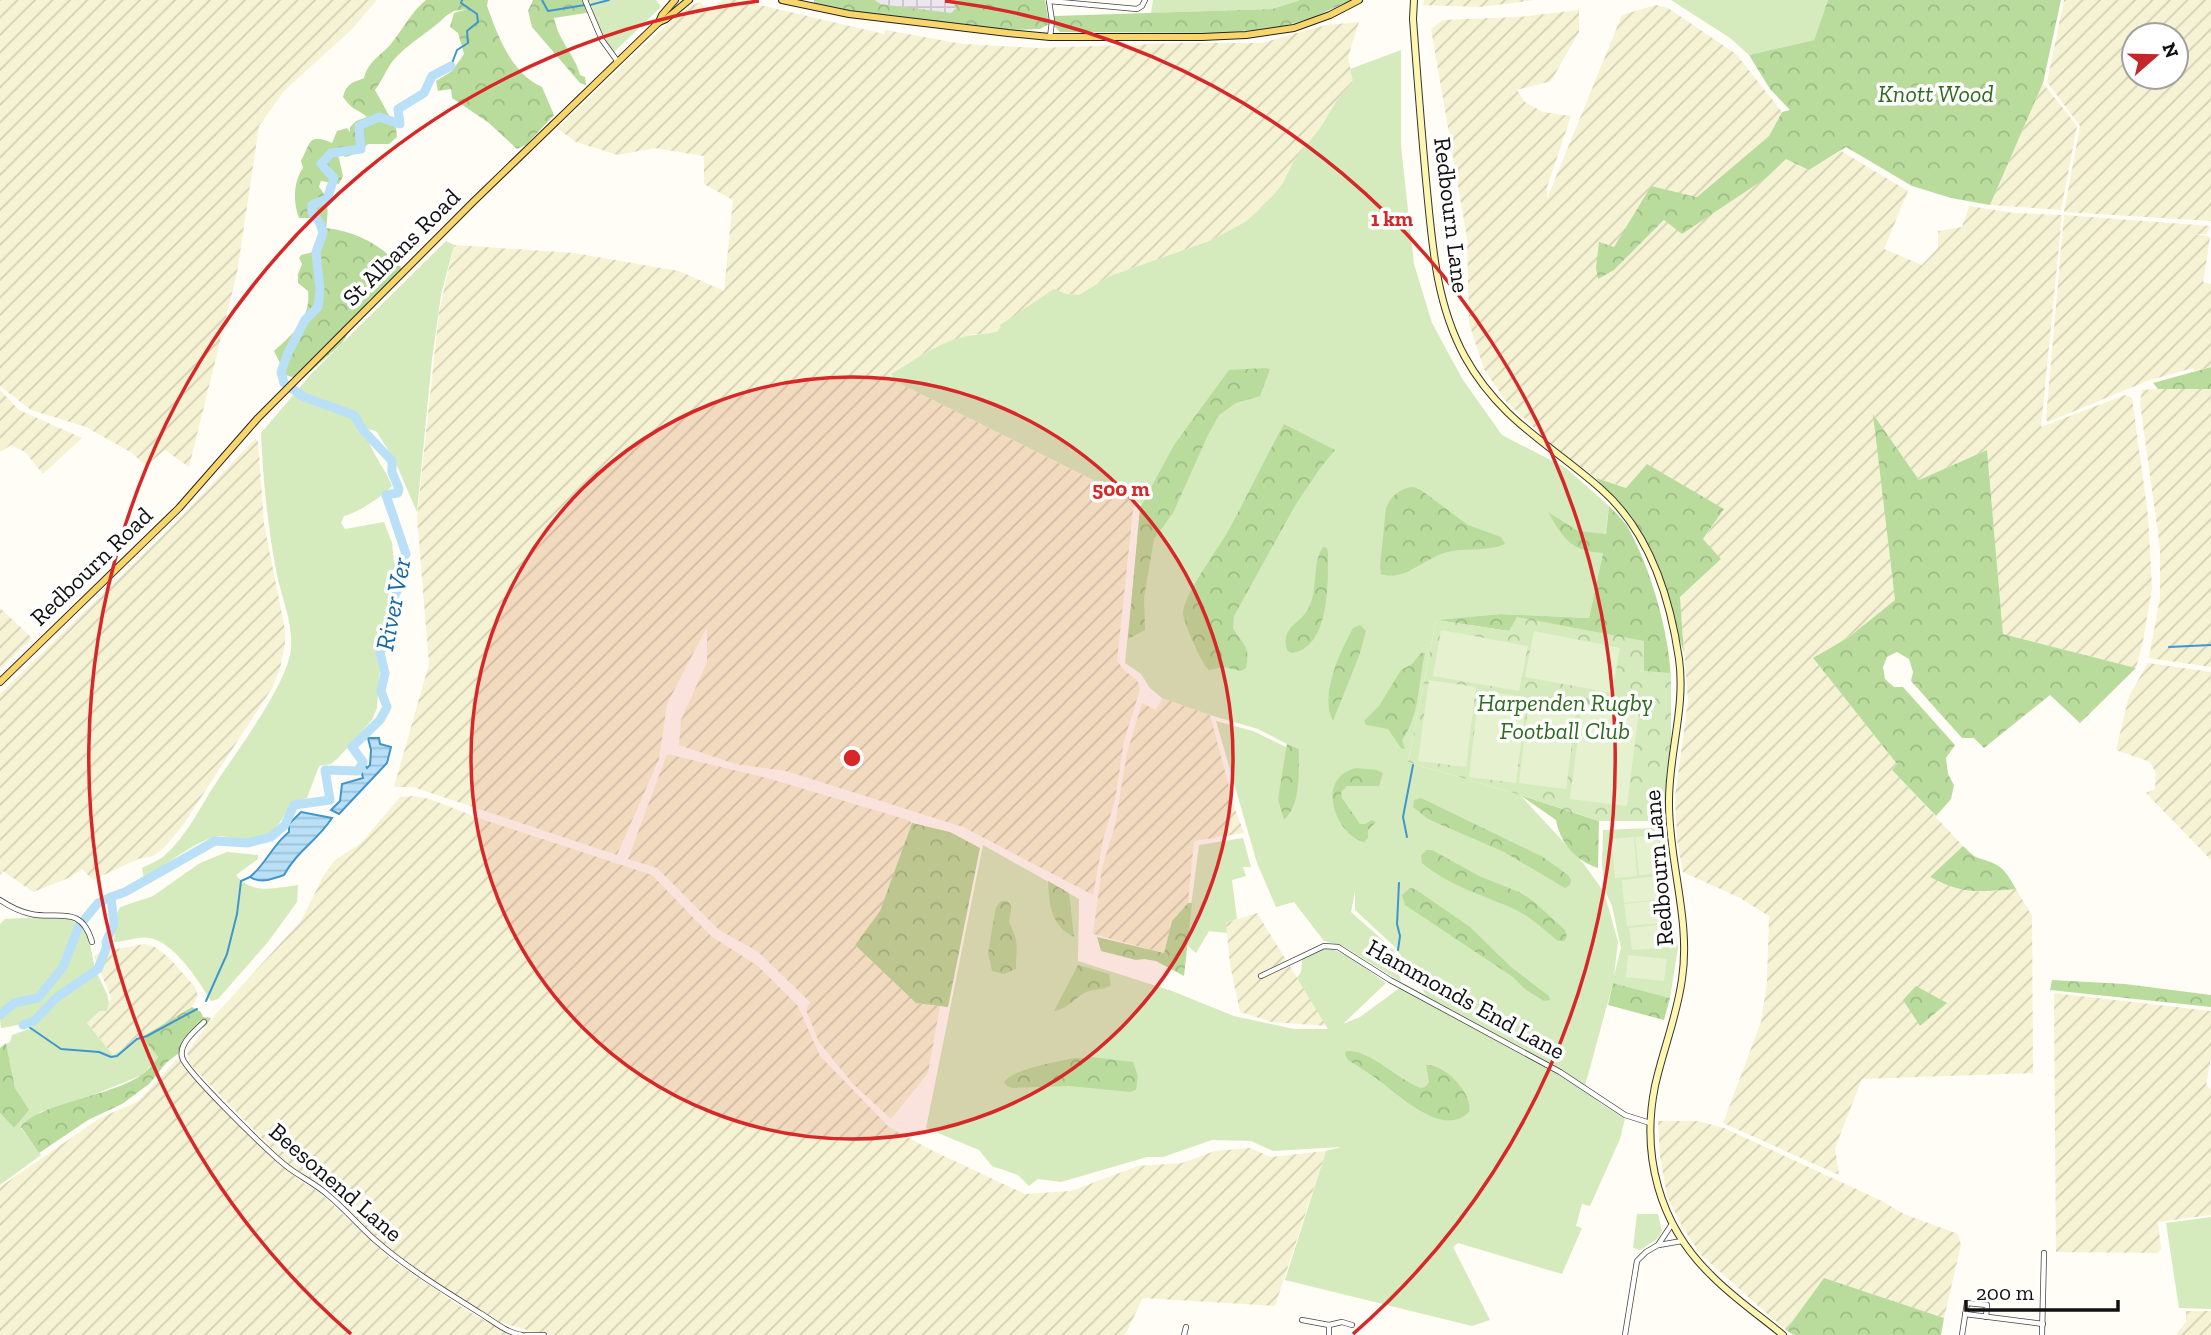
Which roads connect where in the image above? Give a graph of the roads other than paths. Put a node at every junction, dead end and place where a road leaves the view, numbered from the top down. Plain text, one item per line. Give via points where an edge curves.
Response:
1 (585, 0) edge
2 (675, 0) edge
3 (689, 0) edge
4 (782, 0) edge
5 (1144, 0) edge
6 (1359, 0) edge
7 (1408, 0) edge
8 (1414, 0) edge
9 (1049, 1) edge
10 (1412, 10) junction
11 (659, 22) junction
12 (1050, 37) junction
13 (618, 62) junction
14 (179, 508) joint
15 (0, 682) edge
16 (0, 900) edge
17 (92, 942) dead end
18 (1261, 976) dead end
19 (204, 1022) dead end
20 (1650, 1123) junction
21 (1672, 1224) junction
22 (1682, 1241) junction
23 (1658, 1245) junction
24 (2045, 1253) dead end
25 (1965, 1314) junction
26 (1986, 1317) junction
27 (1302, 1320) dead end
28 (2043, 1324) junction
29 (1329, 1325) junction
30 (1352, 1325) dead end
31 (1186, 1327) dead end
32 (524, 1335) edge
33 (544, 1335) edge
34 (1184, 1335) edge
35 (1329, 1335) edge
36 (1625, 1335) edge
37 (1783, 1335) edge
38 (1962, 1335) edge
39 (2042, 1335) edge

1 - 13 street via 602,40
2 - 11 main road, St Albans Road
3 - 11 main road, St Albans Road
4 - 12 main road via 849,14
5 - 9 street via 1137,9
6 - 12 main road via 1313,22 1266,33
7 - 10 main road, Redbourn Lane
8 - 10 main road, Redbourn Lane
9 - 12 street
10 - 20 main road, Redbourn Lane via 1432,248 1451,327 1476,374 1508,414 1600,488 1628,517 1651,557 1675,636 1681,687 1669,814 1684,956
11 - 13 main road, St Albans Road
13 - 14 main road, St Albans Road via 285,391
14 - 15 main road, Redbourn Road
16 - 17 street via 29,914 68,914 80,922
18 - 20 street, Hammonds End Lane via 1324,946 1339,947 1390,980 1560,1072 1625,1115
19 - 32 street, Beesonend Lane via 187,1041 181,1053 183,1061 285,1165 327,1194 426,1280 507,1330
20 - 21 main road, Redbourn Lane via 1652,1165
21 - 22 main road, Redbourn Lane
21 - 23 street
22 - 23 street
22 - 37 main road, Redbourn Lane via 1712,1277
23 - 36 street via 1637,1261
24 - 28 street
25 - 26 street
25 - 26 street via 1967,1303 1987,1305
25 - 38 street
26 - 28 street
27 - 29 street
28 - 39 street
29 - 30 street
29 - 35 street
31 - 34 street
32 - 33 street, Beesonend Lane

